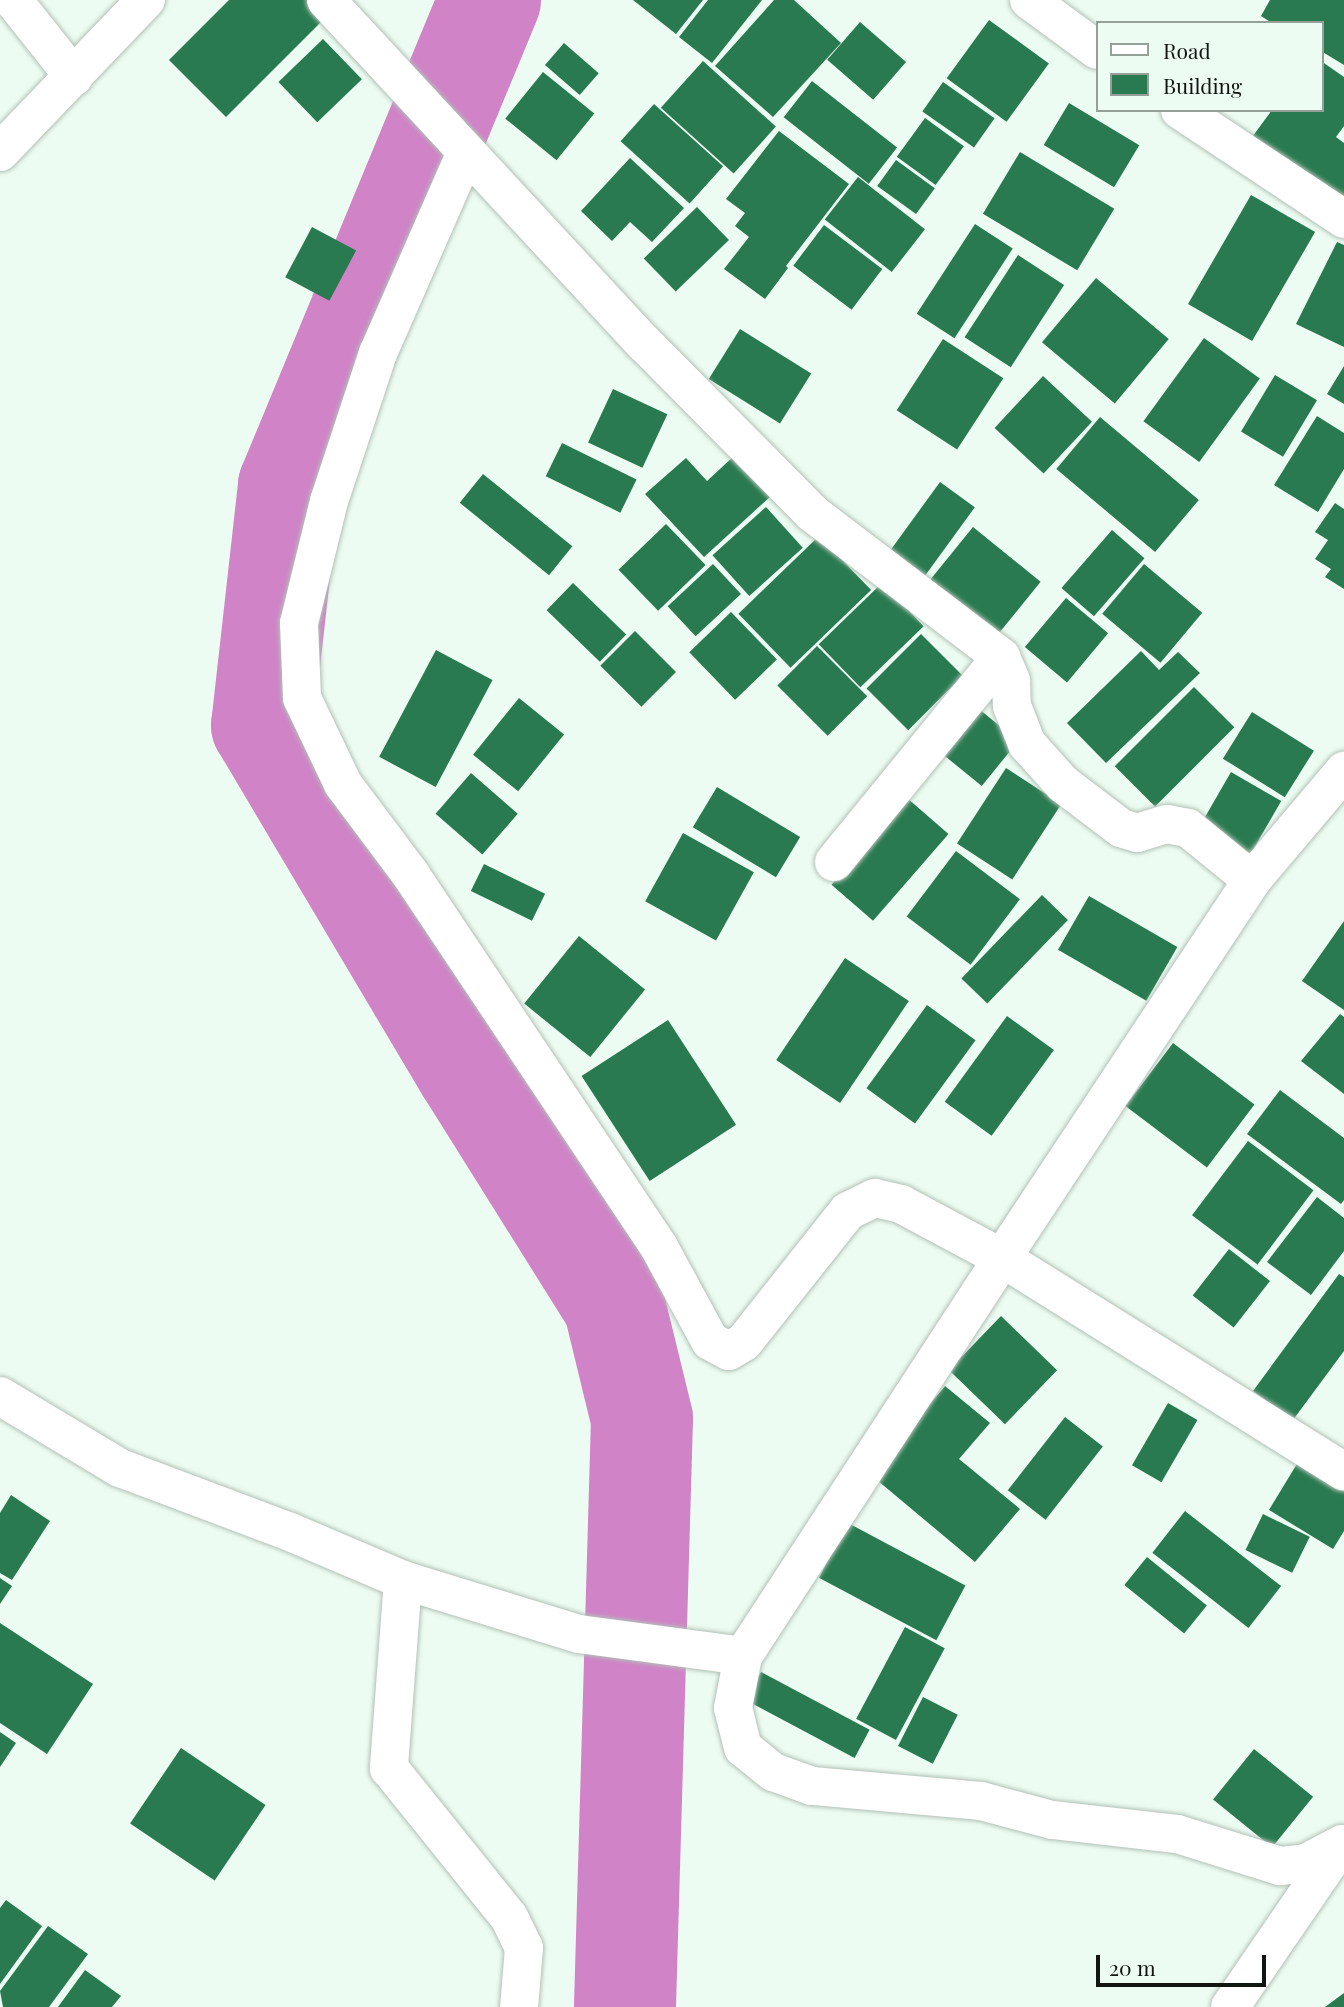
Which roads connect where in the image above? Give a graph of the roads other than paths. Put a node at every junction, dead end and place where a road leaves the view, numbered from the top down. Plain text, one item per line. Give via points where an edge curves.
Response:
1 (13, 0) edge
2 (146, 0) edge
3 (326, 0) edge
4 (1029, 0) edge
5 (1096, 50) edge
6 (74, 78) junction
7 (1183, 112) edge
8 (0, 152) edge
9 (466, 152) junction
10 (1344, 219) edge
11 (1001, 657) junction
12 (1344, 771) edge
13 (834, 862) dead end
14 (1252, 880) junction
15 (1002, 1258) junction
16 (0, 1396) edge
17 (1344, 1472) edge
18 (404, 1580) junction
19 (743, 1656) junction
20 (1343, 1842) edge
21 (519, 2007) edge
22 (1230, 2007) edge

1 - 6 street
2 - 6 street
3 - 9 street
4 - 5 street
6 - 8 street
7 - 10 street
9 - 11 street via 645,344 812,513
9 - 15 street via 378,353 329,500 299,623 302,698 344,784 411,875 659,1247 710,1341 729,1351 744,1342 848,1210 875,1198 901,1204
11 - 13 street
11 - 14 street via 1027,744 1063,784 1121,828 1138,833 1167,824 1188,828
12 - 14 street
14 - 15 street
15 - 17 street
15 - 19 street
16 - 18 street via 120,1468
18 - 19 street via 579,1634
18 - 21 street via 389,1768 509,1917 524,1948
19 - 20 street via 733,1708 743,1748 773,1772 812,1786 981,1801 1052,1820 1177,1834 1280,1866 1306,1863
20 - 22 street

